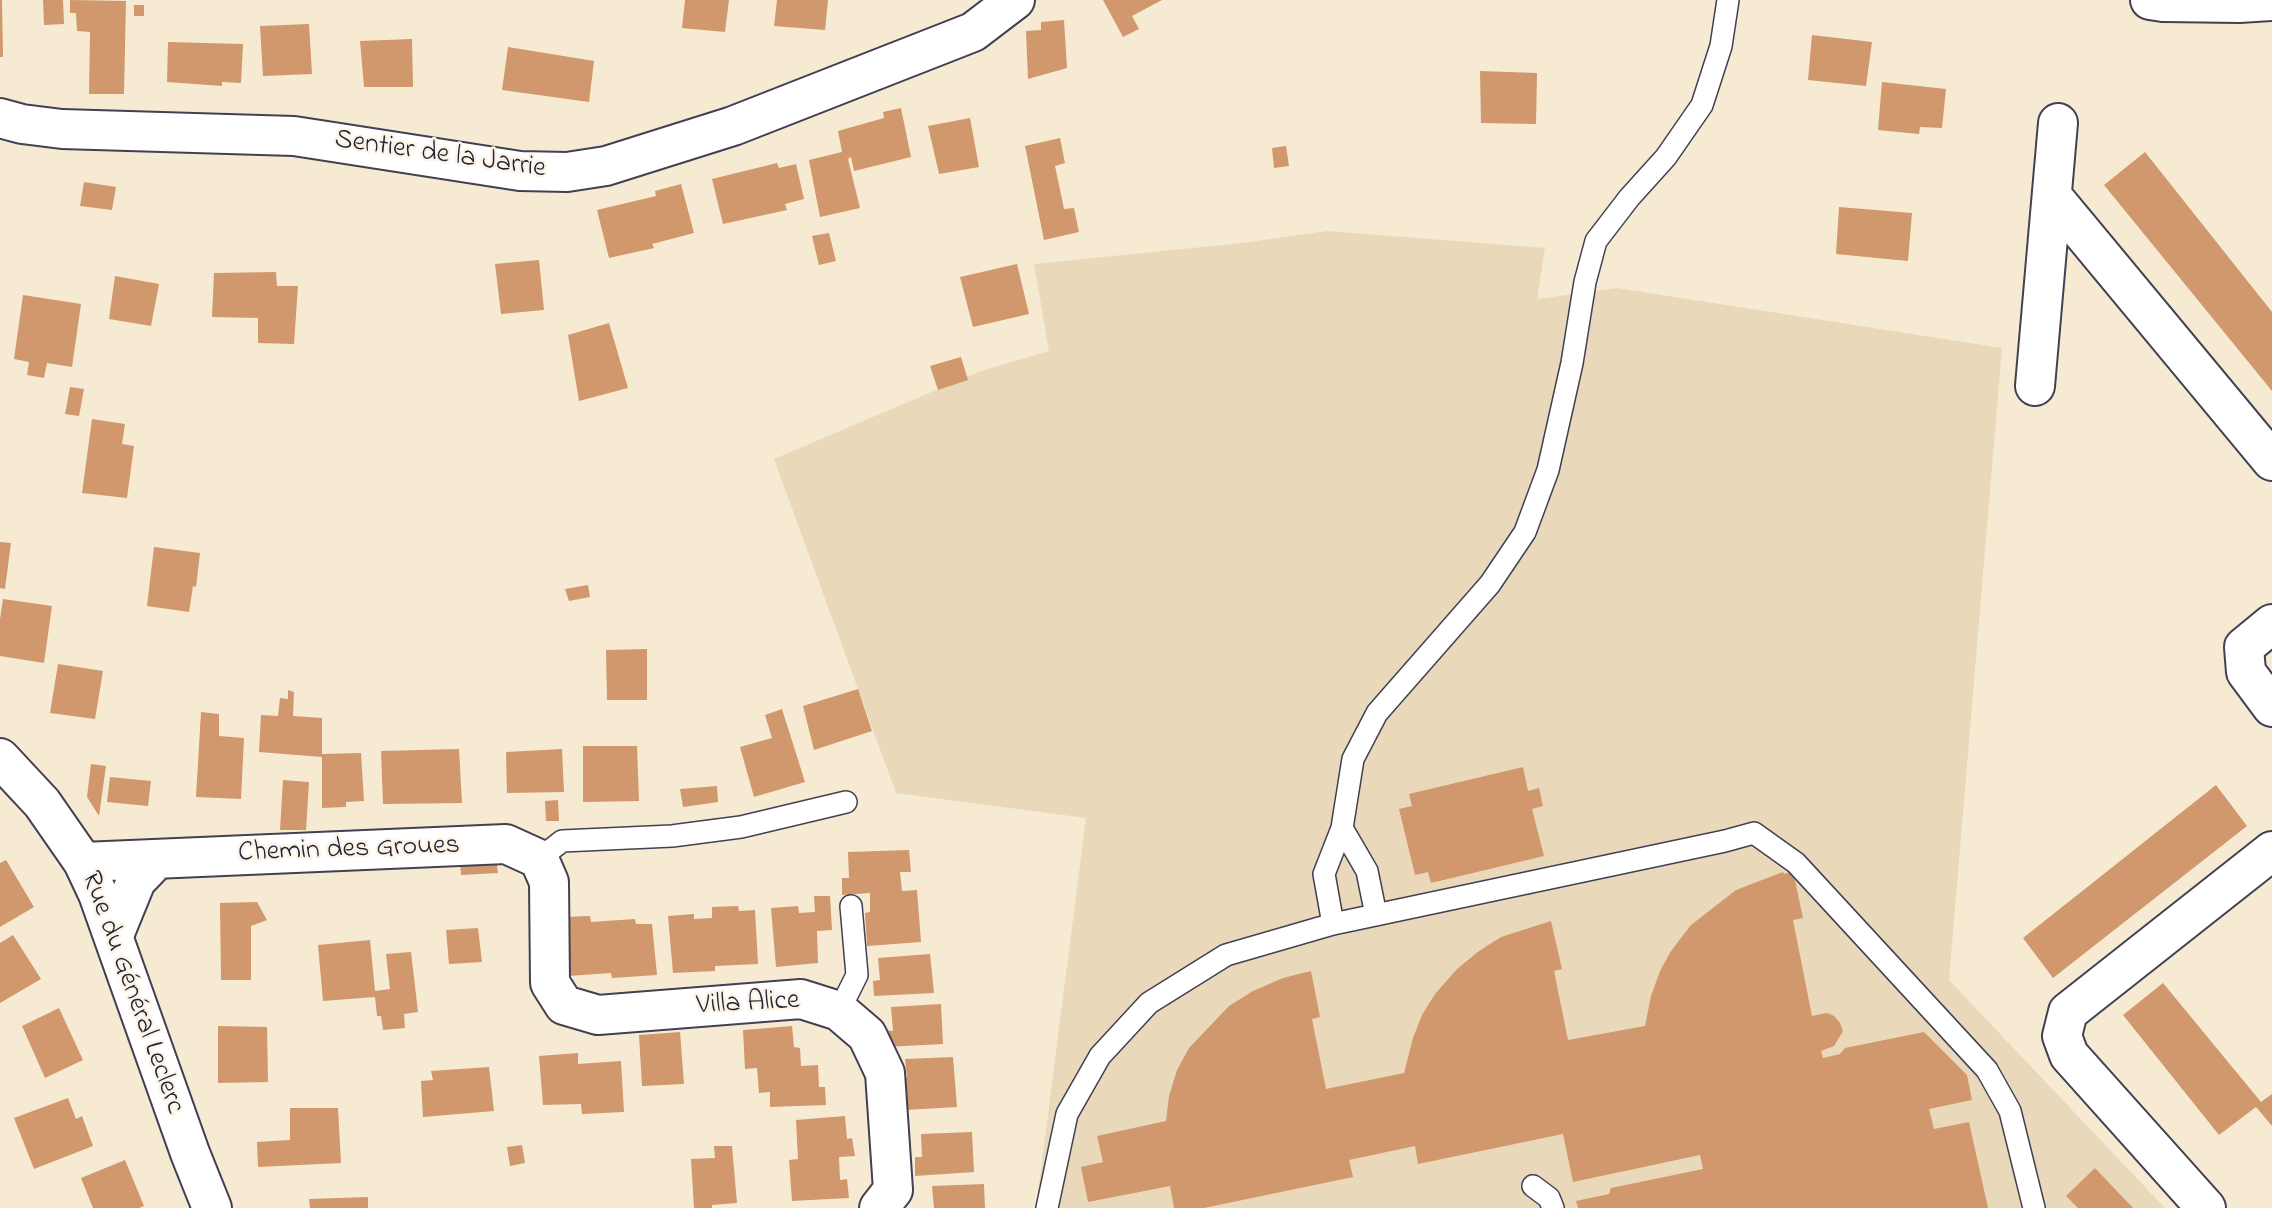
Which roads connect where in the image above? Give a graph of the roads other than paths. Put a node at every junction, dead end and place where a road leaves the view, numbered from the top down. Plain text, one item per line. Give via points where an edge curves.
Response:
1 (1015, 0) edge
2 (1728, 0) edge
3 (2150, 0) edge
4 (2272, 1) edge
5 (0, 118) edge
6 (2058, 123) dead end
7 (2052, 196) junction
8 (2035, 386) dead end
9 (2272, 461) edge
10 (2272, 624) edge
11 (2272, 708) edge
12 (0, 758) edge
13 (846, 802) dead end
14 (1342, 828) junction
15 (2272, 851) edge
16 (157, 859) junction
17 (539, 859) junction
18 (83, 862) junction
19 (851, 906) dead end
20 (1376, 915) junction
21 (1333, 924) junction
22 (114, 935) junction
23 (839, 1011) junction
24 (1533, 1186) dead end
25 (212, 1208) edge
26 (879, 1208) edge
27 (1047, 1208) edge
28 (1553, 1208) edge
29 (2034, 1208) edge
30 (2206, 1208) edge

1 - 5 street, Sentier de la Jarrie via 973,32 733,126 606,166 567,172 520,171 294,136 62,129
2 - 14 lane via 1721,46 1702,105 1666,157 1596,241 1548,470 1525,532 1490,584 1377,713 1353,759
3 - 4 street
6 - 7 street
7 - 8 street
7 - 9 street
10 - 11 street via 2244,647 2246,672
12 - 18 street, Rue du Général Leclerc via 42,803
13 - 17 lane via 741,827 671,836 562,841
14 - 20 lane via 1367,871
14 - 21 lane via 1324,874
15 - 30 street via 2068,1013 2062,1036 2069,1055
16 - 17 street, Chemin des Groues via 506,844
16 - 18 street, Chemin des Groues
16 - 22 street via 136,881
17 - 23 street, Villa Alice via 549,882 550,983 564,1005 598,1015 801,999
18 - 22 street, Rue du Général Leclerc
19 - 23 lane via 857,975
20 - 21 lane
20 - 29 lane via 1754,832 1796,863 1987,1070 2010,1111
21 - 27 lane via 1226,955 1149,1003 1100,1056 1067,1114
22 - 25 street, Rue du Général Leclerc
23 - 26 street, Villa Alice via 867,1035 884,1073 893,1190
24 - 28 lane via 1549,1198

